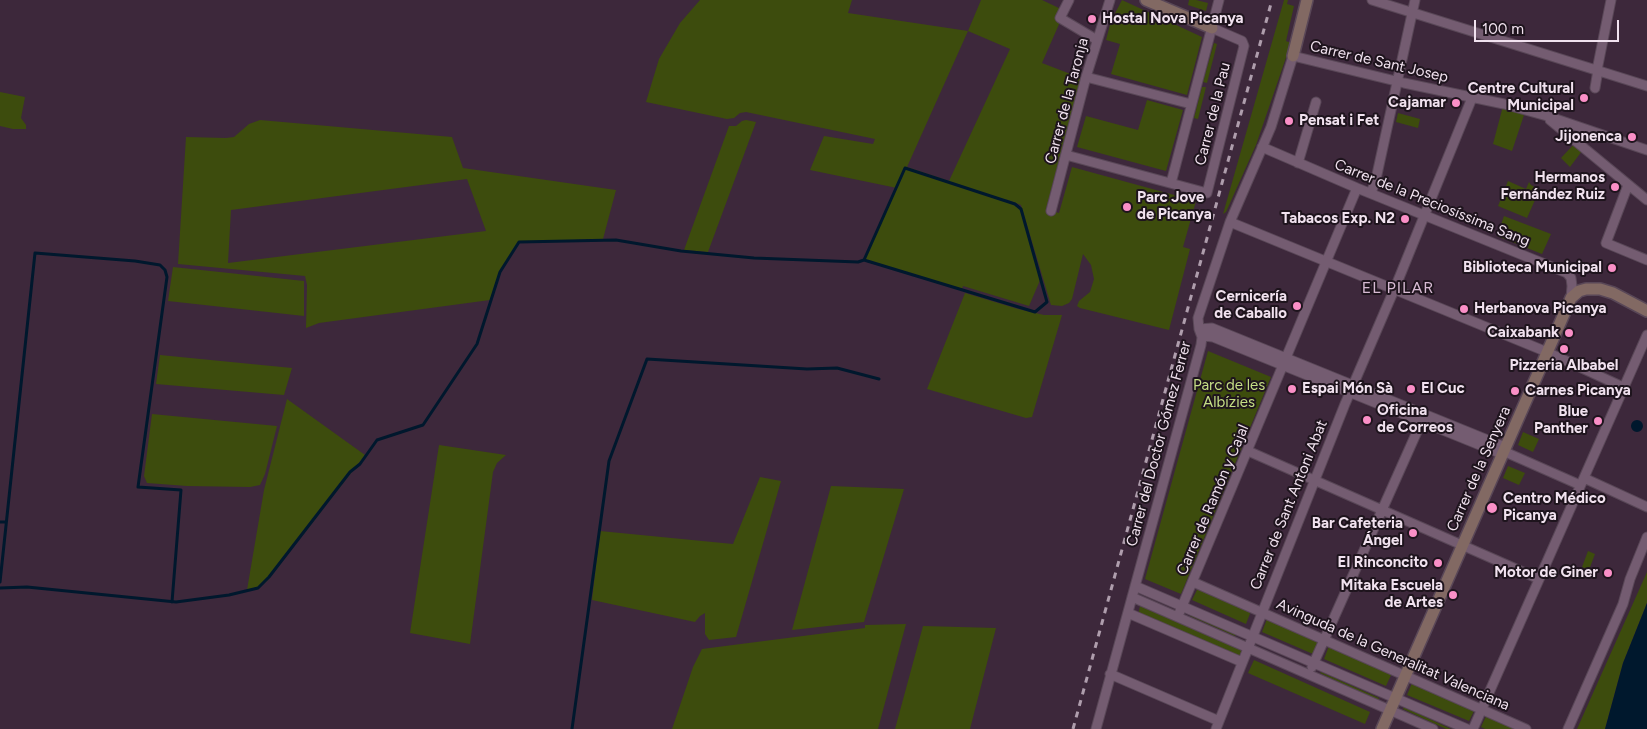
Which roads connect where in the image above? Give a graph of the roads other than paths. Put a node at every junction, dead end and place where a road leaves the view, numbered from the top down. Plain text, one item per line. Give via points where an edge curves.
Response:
1 (1069, 0) edge
2 (1110, 0) edge
3 (1146, 0) edge
4 (1219, 0) edge
5 (1307, 0) edge
6 (1372, 0) edge
7 (1416, 0) edge
8 (1611, 0) edge
9 (1413, 13) junction
10 (1212, 28) junction
11 (1097, 40) junction
12 (1292, 56) junction
13 (1598, 70) junction
14 (1086, 77) junction
15 (1397, 81) junction
16 (1647, 86) edge
17 (1595, 88) dead end
18 (1472, 98) junction
19 (1316, 102) dead end
20 (1191, 104) junction
21 (1547, 116) junction
22 (1262, 147) junction
23 (1647, 150) edge
24 (1066, 154) junction
25 (1298, 163) junction
26 (1171, 183) junction
27 (1628, 185) junction
28 (1357, 188) junction
29 (1371, 193) junction
30 (1647, 200) edge
31 (1051, 211) dead end
32 (1425, 214) junction
33 (1230, 222) junction
34 (1647, 260) edge
35 (1326, 262) junction
36 (1394, 290) junction
37 (1571, 298) junction
38 (1647, 311) edge
39 (1201, 333) junction
40 (1647, 335) edge
41 (1547, 352) junction
42 (1285, 361) junction
43 (1623, 387) junction
44 (1351, 388) junction
45 (1424, 418) junction
46 (1503, 450) junction
47 (1248, 451) junction
48 (1315, 480) junction
49 (1582, 482) junction
50 (1647, 507) edge
51 (1383, 510) junction
52 (1647, 537) edge
53 (1462, 545) junction
54 (1539, 579) junction
55 (1193, 582) junction
56 (1134, 586) junction
57 (1132, 597) junction
58 (1183, 606) junction
59 (1261, 612) junction
60 (1128, 613) junction
61 (1178, 616) junction
62 (1252, 636) junction
63 (1325, 639) junction
64 (1248, 647) junction
65 (1242, 662) junction
66 (1314, 662) junction
67 (1110, 674) junction
68 (1309, 675) junction
69 (1405, 676) junction
70 (1395, 698) junction
71 (1390, 710) junction
72 (1482, 710) junction
73 (1218, 725) edge
74 (1096, 729) edge
75 (1382, 729) edge
76 (1433, 729) edge
77 (1467, 729) edge
78 (1473, 729) edge
79 (1526, 729) edge
80 (1568, 729) edge

1 - 11 street via 1060,18
2 - 11 street, Carrer de la Taronja
3 - 10 street
4 - 10 street
5 - 12 street
6 - 9 street
7 - 9 street
8 - 13 street
9 - 13 street
9 - 15 street
10 - 20 street
10 - 26 street, Carrer de la Pau via 1242,41 1244,46 1207,193
11 - 14 street, Carrer de la Taronja
12 - 15 street, Carrer de Sant Josep
12 - 22 street, Carrer del Doctor Gómez Ferrer
13 - 16 street
13 - 17 street
14 - 20 street
14 - 24 street, Carrer de la Taronja
15 - 18 street, Carrer de Sant Josep
15 - 29 street
18 - 21 street, Carrer de Sant Josep
18 - 32 street, Carrer de Sant Antoni Abat
19 - 25 street
20 - 26 street
21 - 23 street, Carrer de Sant Josep
21 - 27 street
22 - 25 street, Carrer de la Preciosíssima Sang
22 - 33 street, Carrer del Doctor Gómez Ferrer
24 - 26 street
24 - 31 street, Carrer de la Taronja
25 - 28 street, Carrer de la Preciosíssima Sang
27 - 30 street
27 - 34 street via 1606,244
28 - 29 street, Carrer de la Preciosíssima Sang
28 - 35 street, Carrer de Ramón y Cajal
29 - 32 street, Carrer de la Preciosíssima Sang
32 - 36 street, Carrer de Sant Antoni Abat
32 - 37 street, Carrer de la Preciosíssima Sang via 1567,273 1571,278
33 - 35 street
33 - 39 street, Carrer del Doctor Gómez Ferrer via 1198,318
35 - 36 street
35 - 42 street, Carrer de Ramón y Cajal
36 - 41 street
36 - 44 street, Carrer de Sant Antoni Abat
37 - 38 street via 1586,290 1600,290
37 - 41 street, Carrer de la Senyera
39 - 42 street
39 - 56 street, Carrer del Doctor Gómez Ferrer
40 - 43 street
41 - 43 street
41 - 46 street, Carrer de la Senyera
42 - 44 street
42 - 47 street, Carrer de Ramón y Cajal
43 - 49 street
44 - 45 street
44 - 48 street, Carrer de Sant Antoni Abat
45 - 46 street
45 - 51 street
46 - 49 street
46 - 53 street, Carrer de la Senyera
47 - 48 street
47 - 55 street, Carrer de Ramón y Cajal
48 - 51 street
48 - 59 street, Carrer de Sant Antoni Abat
49 - 50 street
49 - 54 street
51 - 53 street
51 - 63 street
52 - 80 street via 1623,604
53 - 54 street
53 - 69 street, Carrer de la Senyera
54 - 72 street
55 - 58 street, Carrer de Ramón y Cajal
55 - 59 street, Avinguda de la Generalitat Valenciana
56 - 57 street, Carrer del Doctor Gómez Ferrer
56 - 58 street
57 - 60 street, Carrer del Doctor Gómez Ferrer
57 - 61 street
58 - 61 street, Carrer de Ramón y Cajal
58 - 62 street
59 - 62 street, Carrer de Sant Antoni Abat
59 - 63 street, Avinguda de la Generalitat Valenciana
60 - 65 street
60 - 67 street, Carrer del Doctor Gómez Ferrer
61 - 64 street
62 - 64 street, Carrer de Sant Antoni Abat
62 - 66 street
63 - 66 street
63 - 69 street, Avinguda de la Generalitat Valenciana
64 - 65 street, Carrer de Sant Antoni Abat
64 - 68 street
65 - 73 street, Carrer de Sant Antoni Abat
66 - 68 street
66 - 70 street
67 - 73 street
67 - 74 street, Carrer del Doctor Gómez Ferrer
68 - 71 street
69 - 70 street, Carrer de la Senyera
69 - 72 street, Avinguda de la Generalitat Valenciana
70 - 71 street, Carrer de la Senyera
70 - 77 street
71 - 75 street, Carrer de la Senyera
71 - 76 street
72 - 78 street
72 - 79 street, Avinguda de la Generalitat Valenciana

